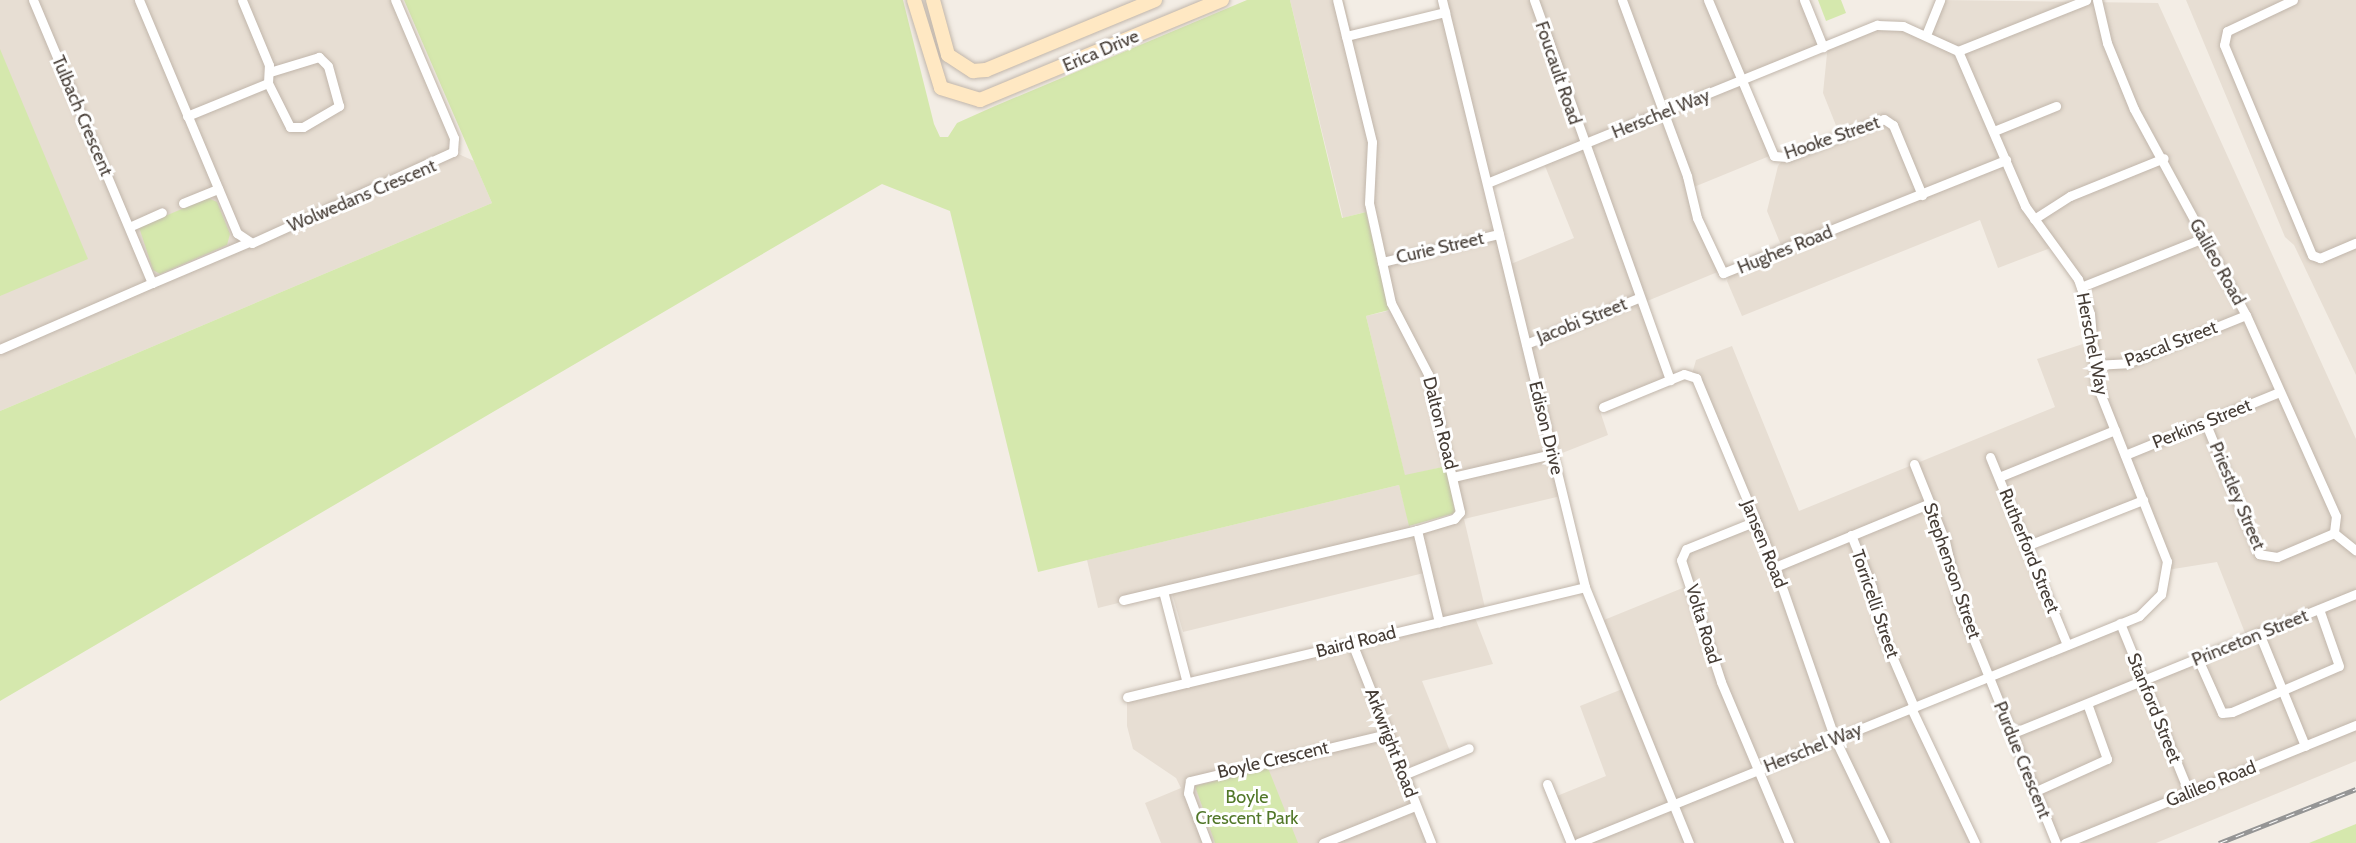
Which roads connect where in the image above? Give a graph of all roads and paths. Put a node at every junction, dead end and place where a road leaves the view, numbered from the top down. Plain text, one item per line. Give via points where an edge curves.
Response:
1 (46, 0) edge
2 (139, 0) edge
3 (242, 0) edge
4 (395, 0) edge
5 (914, 0) edge
6 (933, 0) edge
7 (1155, 0) edge
8 (1221, 0) edge
9 (1337, 0) edge
10 (1442, 0) edge
11 (1534, 0) edge
12 (1622, 0) edge
13 (1708, 0) edge
14 (1804, 0) edge
15 (1940, 0) edge
16 (2086, 0) edge
17 (2097, 0) edge
18 (2293, 0) edge
19 (34, 2) edge
20 (1445, 12) junction
21 (1926, 35) junction
22 (1346, 36) junction
23 (1823, 47) junction
24 (1958, 51) junction
25 (270, 72) junction
26 (1740, 81) junction
27 (268, 83) junction
28 (2056, 106) dead end
29 (1662, 113) junction
30 (188, 116) junction
31 (1994, 131) junction
32 (1584, 145) junction
33 (2164, 158) junction
34 (2006, 160) junction
35 (1487, 183) junction
36 (218, 189) junction
37 (1922, 195) junction
38 (183, 203) dead end
39 (162, 212) dead end
40 (2034, 219) junction
41 (129, 226) junction
42 (1499, 234) junction
43 (2206, 237) junction
44 (249, 242) junction
45 (2356, 243) edge
46 (1382, 262) junction
47 (152, 283) junction
48 (2081, 287) junction
49 (1638, 298) junction
50 (2246, 315) junction
51 (1526, 344) junction
52 (0, 349) edge
53 (2094, 365) junction
54 (1670, 380) junction
55 (2279, 392) junction
56 (1603, 407) dead end
57 (2205, 422) junction
58 (2115, 430) junction
59 (1552, 454) junction
60 (2125, 455) junction
61 (1989, 457) dead end
62 (1914, 464) dead end
63 (1453, 477) junction
64 (1999, 477) junction
65 (2143, 500) junction
66 (1930, 504) junction
67 (1756, 521) junction
68 (2336, 528) junction
69 (1417, 530) junction
70 (1851, 535) junction
71 (2026, 546) junction
72 (2356, 551) edge
73 (1775, 567) junction
74 (1585, 587) junction
75 (1163, 591) junction
76 (2356, 594) edge
77 (1123, 600) dead end
78 (2319, 609) junction
79 (1439, 622) junction
80 (2120, 623) junction
81 (2259, 633) junction
82 (1352, 643) junction
83 (2067, 645) junction
84 (2198, 658) junction
85 (1988, 677) junction
86 (2143, 681) junction
87 (1186, 683) junction
88 (2283, 691) junction
89 (1127, 697) dead end
90 (2087, 703) junction
91 (1912, 708) junction
92 (2356, 725) edge
93 (2013, 733) junction
94 (1387, 734) junction
95 (1835, 739) junction
96 (2305, 746) junction
97 (1469, 748) dead end
98 (1757, 771) junction
99 (1403, 775) junction
100 (1547, 784) dead end
101 (2036, 791) junction
102 (2189, 793) junction
103 (1672, 805) junction
104 (1415, 806) junction
105 (1207, 843) edge
106 (1323, 843) edge
107 (1431, 843) edge
108 (1571, 843) edge
109 (1578, 843) edge
110 (1689, 843) edge
111 (1789, 843) edge
112 (1885, 843) edge
113 (1975, 843) edge
114 (2056, 843) edge
115 (2065, 843) edge

1 - 19 street, Tulbach Crescent
2 - 30 street
3 - 25 street
4 - 44 street, Wolwedans Crescent via 454,138 453,152
5 - 8 main road, Erica Drive via 941,88 980,100
6 - 7 main road, Erica Drive via 948,55 958,65 986,70
9 - 22 street, Dalton Road
10 - 20 street, Edison Drive
11 - 32 street, Foucault Road
12 - 29 street
13 - 26 street
14 - 23 street
15 - 21 street
16 - 24 street
17 - 33 street, Galileo Road via 2107,44 2134,109
18 - 45 street via 2231,29 2222,39 2312,255 2320,258
19 - 41 street, Tulbach Crescent
20 - 22 street
20 - 35 street, Edison Drive
21 - 23 street, Herschel Way via 1883,24
21 - 24 street, Herschel Way
22 - 46 street, Dalton Road via 1372,142 1369,203
23 - 26 street, Herschel Way
24 - 31 street, Herschel Way
25 - 27 street
25 - 27 street via 318,57 328,66 339,106 303,127 290,127
26 - 29 street, Herschel Way
26 - 37 street, Hooke Street via 1770,150 1778,158 1877,119 1889,120
27 - 30 street
28 - 31 street
29 - 32 street, Herschel Way
29 - 37 street, Hughes Road via 1697,218 1723,273
30 - 36 street
31 - 34 street, Herschel Way
32 - 35 street, Herschel Way
32 - 49 street
33 - 40 street via 2070,196
33 - 43 street, Galileo Road via 2182,200
34 - 37 street, Hughes Road
34 - 40 street, Herschel Way
35 - 42 street, Edison Drive
36 - 38 street
36 - 44 street via 237,233
39 - 41 street
40 - 48 street, Herschel Way via 2063,253
41 - 47 street, Tulbach Crescent
42 - 46 street, Curie Street
42 - 51 street, Edison Drive
43 - 48 street
43 - 50 street, Galileo Road
44 - 47 street, Wolwedans Crescent
46 - 63 street, Dalton Road via 1395,316 1428,374
47 - 52 street
48 - 53 street, Herschel Way via 2092,327
49 - 51 street, Jacobi Street
49 - 54 street
50 - 53 street, Pascal Street via 2127,363
50 - 55 street, Galileo Road
51 - 59 street, Edison Drive
53 - 58 street, Herschel Way
54 - 56 street
54 - 67 street, Jansen Road via 1692,375 1701,385
55 - 57 street, Perkins Street
55 - 68 street, Galileo Road
57 - 60 street, Perkins Street
57 - 68 street, Priestley Street via 2259,554 2277,557
58 - 60 street, Herschel Way
58 - 64 street
59 - 63 street
59 - 74 street, Edison Drive
60 - 65 street, Herschel Way
61 - 64 street, Rutherford Street
62 - 66 street, Stephenson Street
63 - 69 street, Dalton Road via 1457,516
64 - 71 street, Rutherford Street
65 - 71 street
65 - 80 street, Herschel Way via 2164,552 2167,578 2152,607
66 - 70 street
66 - 85 street, Stephenson Street
67 - 73 street, Jansen Road
67 - 98 street, Volta Road via 1686,549 1681,560
68 - 72 street, Galileo Road
69 - 75 street, Dalton Road
69 - 79 street
70 - 73 street
70 - 91 street, Torricelli Street via 1872,586 1882,633
71 - 83 street, Rutherford Street
73 - 95 street, Jansen Road
74 - 79 street, Baird Road
74 - 103 street, Edison Drive
75 - 77 street, Dalton Road
75 - 87 street
76 - 78 street, Princeton Street
78 - 81 street, Princeton Street
78 - 88 street via 2338,666
79 - 82 street, Baird Road
80 - 83 street, Herschel Way
80 - 86 street, Stanford Street
81 - 84 street, Princeton Street
81 - 88 street
82 - 87 street, Baird Road
82 - 94 street, Arkwright Road
83 - 85 street, Herschel Way
84 - 86 street, Princeton Street
84 - 88 street via 2222,712
85 - 91 street, Herschel Way
85 - 93 street, Purdue Crescent
86 - 90 street, Princeton Street
86 - 102 street, Stanford Street
87 - 89 street, Baird Road
88 - 96 street
90 - 93 street, Princeton Street
90 - 101 street via 2107,759
91 - 95 street, Herschel Way
91 - 113 street
92 - 96 street, Galileo Road
93 - 101 street, Purdue Crescent
94 - 99 street, Arkwright Road
94 - 105 street, Boyle Crescent via 1190,781 1188,793
95 - 98 street, Herschel Way
95 - 112 street, Jansen Road
96 - 102 street, Galileo Road
97 - 99 street
98 - 103 street, Herschel Way
98 - 111 street, Volta Road
99 - 104 street, Arkwright Road
100 - 108 street
101 - 114 street, Purdue Crescent
102 - 115 street, Galileo Road
103 - 109 street, Herschel Way
103 - 110 street, Edison Drive
104 - 106 street
104 - 107 street, Arkwright Road

